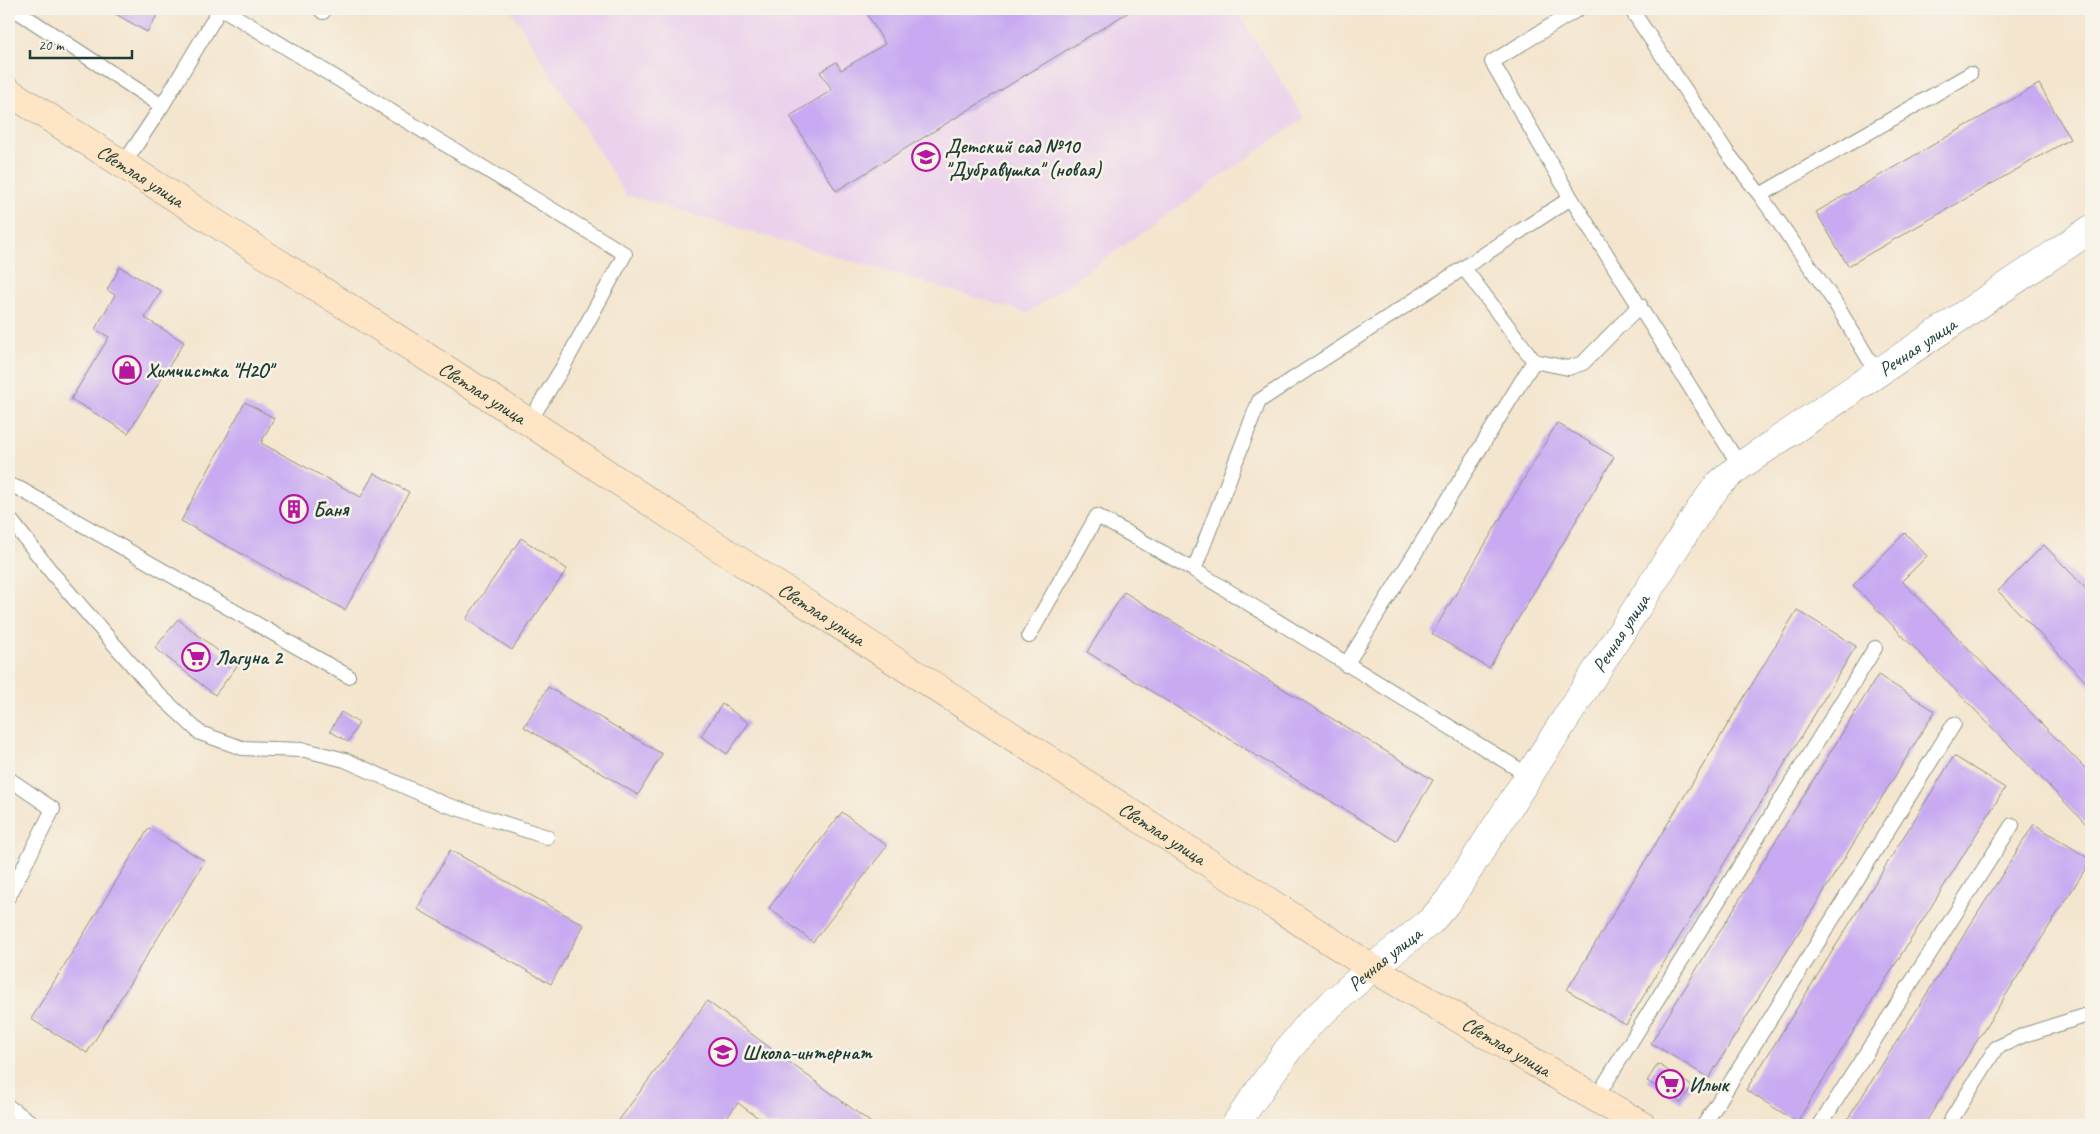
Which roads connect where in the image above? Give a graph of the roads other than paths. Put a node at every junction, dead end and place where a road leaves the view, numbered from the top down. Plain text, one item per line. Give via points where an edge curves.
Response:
1 (14, 9) edge
2 (222, 9) edge
3 (1578, 9) edge
4 (1631, 9) edge
5 (1970, 74) dead end
6 (9, 92) edge
7 (162, 106) junction
8 (123, 166) junction
9 (1760, 195) junction
10 (1572, 198) junction
11 (2091, 228) edge
12 (1464, 268) junction
13 (1640, 305) junction
14 (1534, 361) junction
15 (1877, 373) junction
16 (529, 422) junction
17 (1740, 466) junction
18 (9, 485) edge
19 (9, 518) edge
20 (1194, 570) junction
21 (1029, 636) dead end
22 (1875, 648) dead end
23 (1346, 665) junction
24 (348, 676) dead end
25 (1954, 724) dead end
26 (1528, 776) junction
27 (9, 779) edge
28 (2012, 825) dead end
29 (547, 837) dead end
30 (9, 896) edge
31 (1372, 968) junction
32 (2091, 1014) edge
33 (1596, 1098) junction
34 (9, 1106) edge
35 (35, 1125) edge
36 (1235, 1125) edge
37 (1642, 1125) edge
38 (1704, 1125) edge
39 (1820, 1125) edge
40 (1948, 1125) edge

1 - 7 lane
2 - 7 lane
2 - 16 lane via 626,254
3 - 10 lane via 1492,62
4 - 9 lane via 1726,151
5 - 9 lane
6 - 8 street, Светлая улица
7 - 8 lane
8 - 16 street, Светлая улица
9 - 15 lane via 1834,301
10 - 12 lane
10 - 13 lane
11 - 15 street, Речная улица
12 - 14 lane
12 - 20 lane via 1259,401
13 - 14 lane via 1583,363 1568,368
13 - 17 lane
14 - 23 lane
15 - 17 street, Речная улица
16 - 31 street, Светлая улица via 765,578
17 - 26 street, Речная улица via 1718,485 1699,511
18 - 24 lane
19 - 29 lane via 153,689 200,733 242,748 305,750 345,760 444,804
20 - 21 lane via 1097,516
20 - 23 lane
22 - 33 lane
23 - 26 lane
25 - 38 lane
26 - 31 street, Речная улица via 1449,900 1431,921
27 - 30 lane via 53,809
28 - 39 lane
31 - 33 street, Светлая улица
31 - 36 street, Речная улица via 1310,1022
32 - 40 lane via 2024,1035 1996,1048
33 - 37 street, Светлая улица
34 - 35 lane

